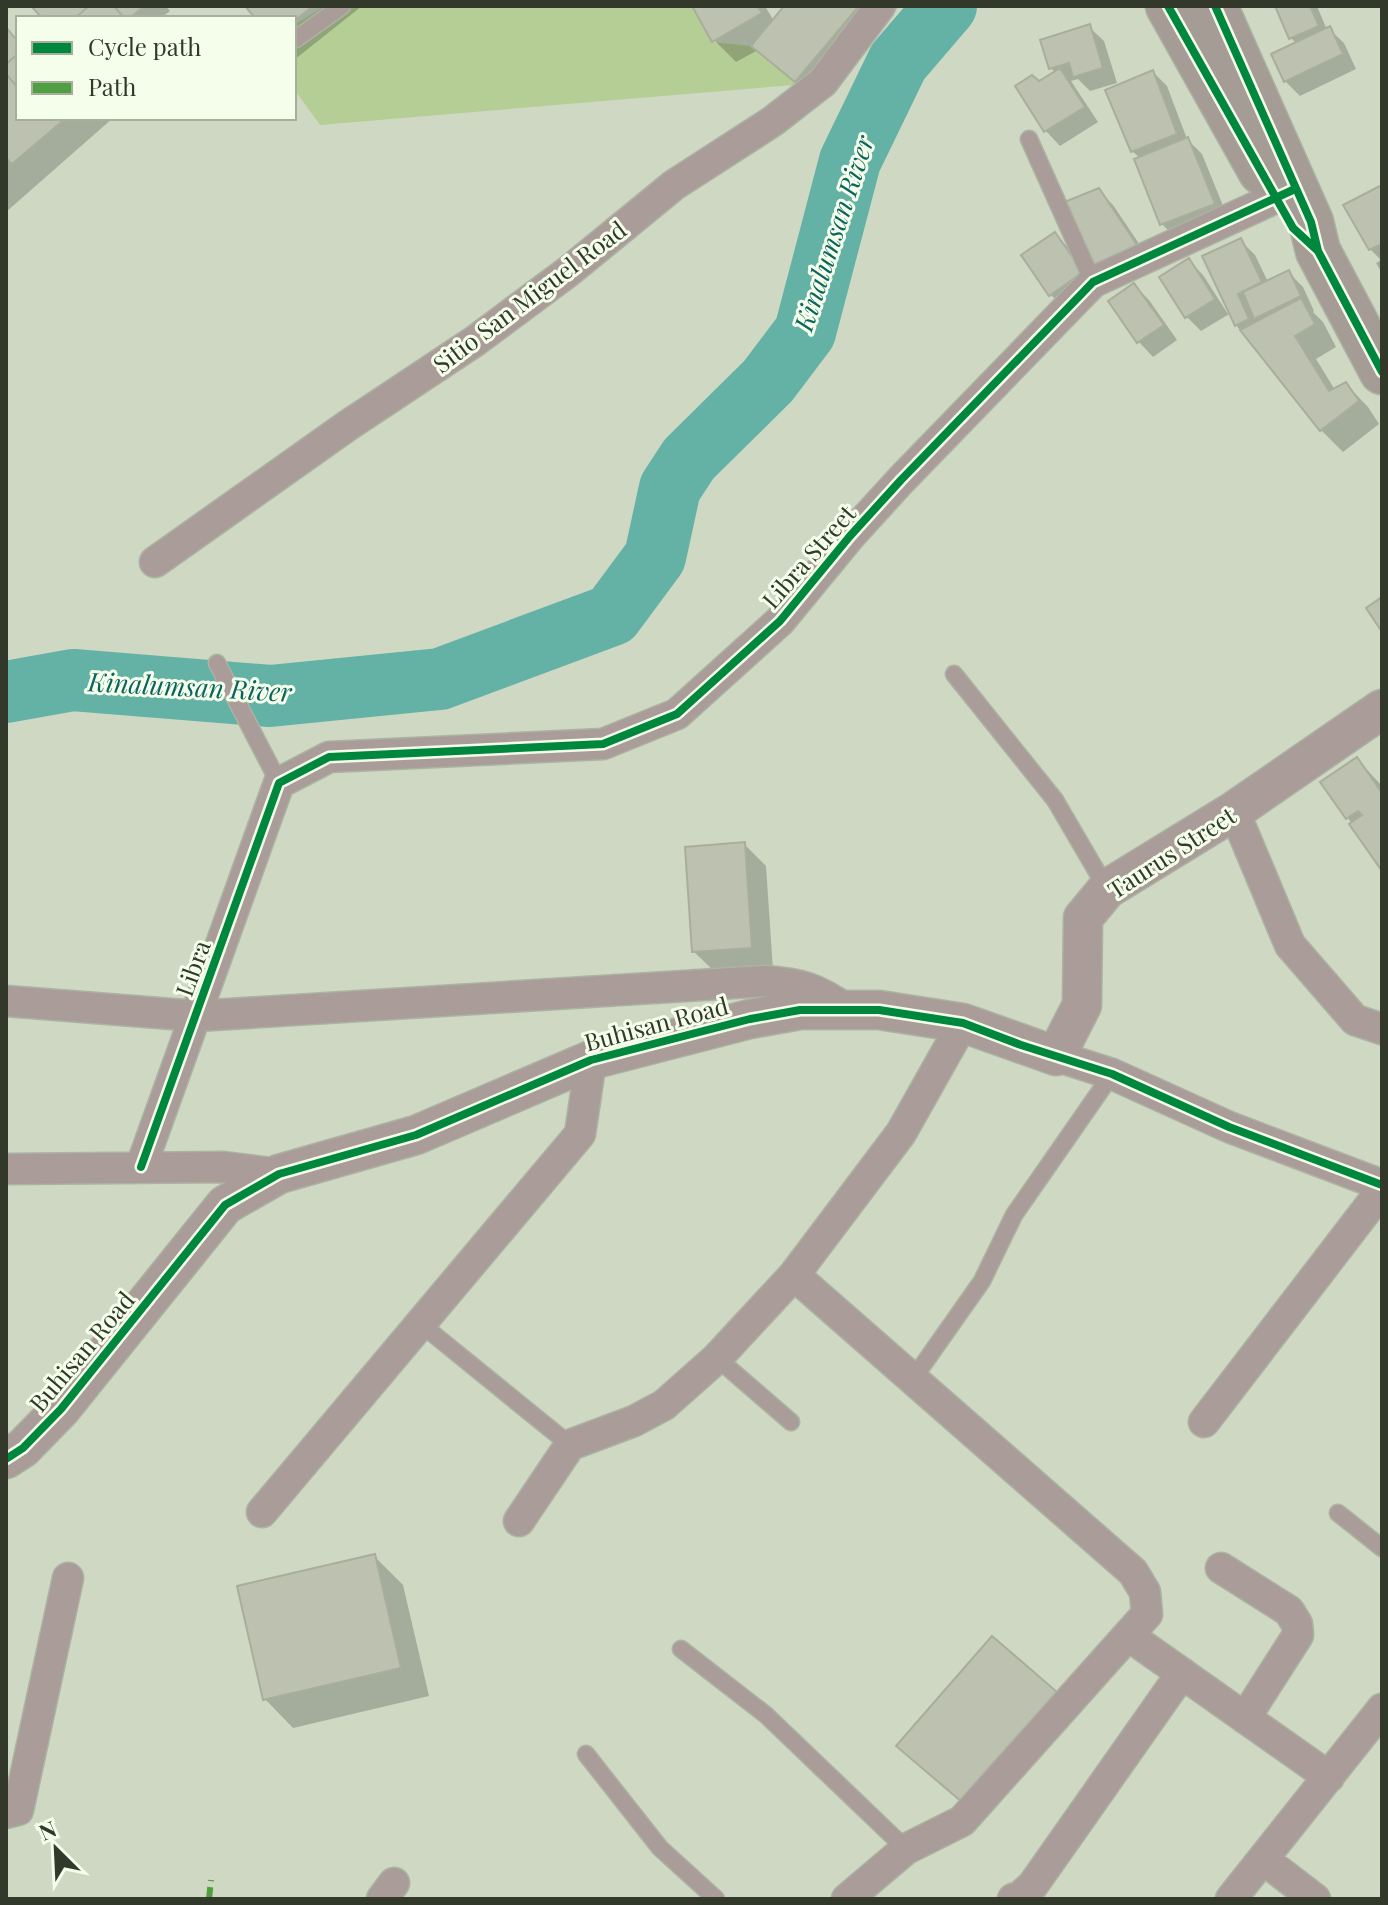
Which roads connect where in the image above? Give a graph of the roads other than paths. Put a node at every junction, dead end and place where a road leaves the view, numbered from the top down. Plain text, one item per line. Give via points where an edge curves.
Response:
1 (342, 6) edge
2 (880, 6) edge
3 (1168, 6) edge
4 (1215, 6) edge
5 (296, 39) dead end
6 (1029, 139) dead end
7 (1286, 194) junction
8 (1093, 282) junction
9 (1382, 372) edge
10 (155, 562) dead end
11 (217, 663) dead end
12 (954, 674) dead end
13 (1382, 709) edge
14 (279, 783) junction
15 (1234, 811) junction
16 (1107, 889) junction
17 (6, 1001) edge
18 (846, 1009) junction
19 (197, 1016) junction
20 (963, 1023) junction
21 (1382, 1029) edge
22 (1056, 1056) junction
23 (591, 1060) junction
24 (1112, 1074) junction
25 (141, 1167) junction
26 (6, 1169) edge
27 (279, 1174) junction
28 (1382, 1188) edge
29 (794, 1275) junction
30 (421, 1324) junction
31 (717, 1358) junction
32 (913, 1379) junction
33 (791, 1422) dead end
34 (1204, 1422) dead end
35 (570, 1445) junction
36 (6, 1459) edge
37 (262, 1512) dead end
38 (1338, 1513) dead end
39 (519, 1521) dead end
40 (1382, 1548) edge
41 (1221, 1568) dead end
42 (68, 1578) dead end
43 (1129, 1636) junction
44 (681, 1649) dead end
45 (1182, 1673) junction
46 (1382, 1709) edge
47 (1245, 1718) junction
48 (586, 1754) dead end
49 (1329, 1777) junction
50 (6, 1813) edge
51 (906, 1849) junction
52 (1263, 1859) junction
53 (716, 1899) edge
54 (847, 1899) edge
55 (1013, 1899) edge
56 (1231, 1899) edge
57 (1315, 1899) edge

1 - 5 lane
2 - 10 street, Sitio San Miguel Road via 823,82 773,121 674,185 475,341
3 - 7 main road
4 - 7 main road
6 - 8 lane
7 - 8 street, Libra Street
7 - 9 main road via 1293,228 1318,251
8 - 14 street, Libra Street via 901,480 780,621 677,714 603,744 329,757
11 - 14 lane
12 - 16 lane via 1055,800
13 - 15 street, Taurus Street
14 - 19 street, Libra
15 - 16 street, Taurus Street
15 - 21 street via 1290,945 1355,1020
16 - 22 street, Taurus Street via 1083,918 1082,1005
17 - 19 street
18 - 19 street via 820,991 766,981
18 - 20 street, Buhisan Road
18 - 23 street, Buhisan Road via 750,1019
19 - 25 street, Libra
20 - 22 street, Buhisan Road
20 - 29 street via 901,1133
22 - 24 street, Buhisan Road
23 - 27 street, Buhisan Road via 416,1135
23 - 30 street via 580,1134
24 - 28 street, Buhisan Road
24 - 32 lane via 1014,1215 982,1281
25 - 26 street
25 - 27 street via 224,1167
27 - 36 street, Buhisan Road via 225,1205 61,1409
28 - 34 street
29 - 31 street
29 - 32 street
30 - 35 lane
30 - 37 street
31 - 33 lane
31 - 35 street via 664,1405
32 - 43 street via 1133,1572 1145,1592 1147,1614
35 - 39 street
38 - 40 lane
41 - 47 street via 1289,1611 1297,1624 1298,1635
42 - 50 street via 18,1810
43 - 45 street
43 - 51 street via 962,1821
44 - 51 lane via 766,1715
45 - 47 street
45 - 55 street via 1033,1885
46 - 49 street
47 - 49 street
48 - 53 lane via 660,1848
49 - 52 street
51 - 54 street
52 - 56 street
52 - 57 street

